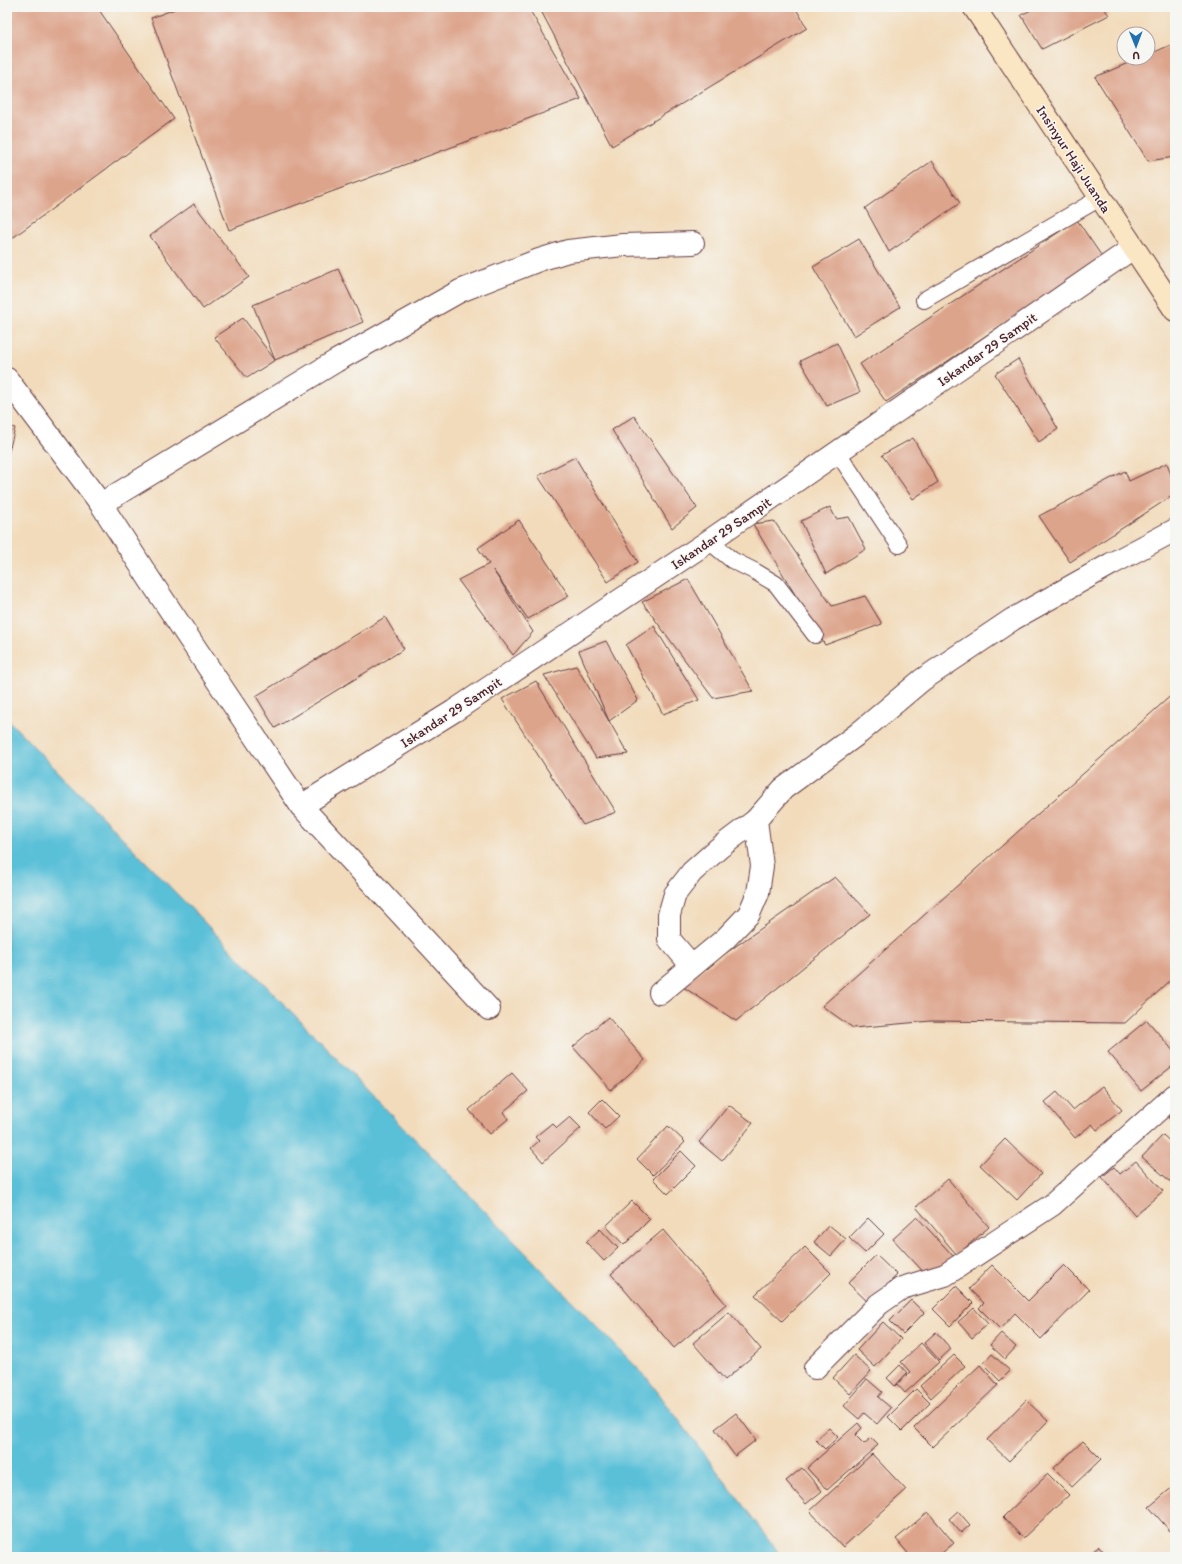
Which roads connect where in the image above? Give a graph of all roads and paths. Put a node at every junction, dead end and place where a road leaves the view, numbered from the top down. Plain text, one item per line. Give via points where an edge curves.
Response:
1 (974, 7) edge
2 (1100, 198) junction
3 (693, 243) dead end
4 (1133, 248) junction
5 (924, 300) dead end
6 (1175, 310) edge
7 (7, 379) edge
8 (838, 453) junction
9 (101, 504) junction
10 (1175, 530) edge
11 (709, 541) junction
12 (899, 545) dead end
13 (815, 635) dead end
14 (301, 806) junction
15 (756, 820) junction
16 (692, 966) junction
17 (660, 993) dead end
18 (489, 1009) dead end
19 (1175, 1095) edge
20 (816, 1368) dead end

1 - 2 street, Insinyur Haji Juanda
2 - 4 street, Insinyur Haji Juanda
2 - 5 lane
3 - 9 street via 623,245 568,251 460,291 336,361
4 - 6 street, Insinyur Haji Juanda
4 - 8 street, Iskandar 29 Sampit
7 - 9 street
8 - 11 street, Iskandar 29 Sampit
8 - 12 lane
9 - 14 street
10 - 15 street via 1013,619 922,680 859,733 783,789
11 - 13 lane via 732,560 776,584
11 - 14 street, Iskandar 29 Sampit via 454,711
14 - 18 street
15 - 16 street via 762,866 758,893 749,914
15 - 16 street via 692,872 675,894 669,915 669,939
16 - 17 street
19 - 20 street via 1052,1205 945,1275 902,1288 879,1304

